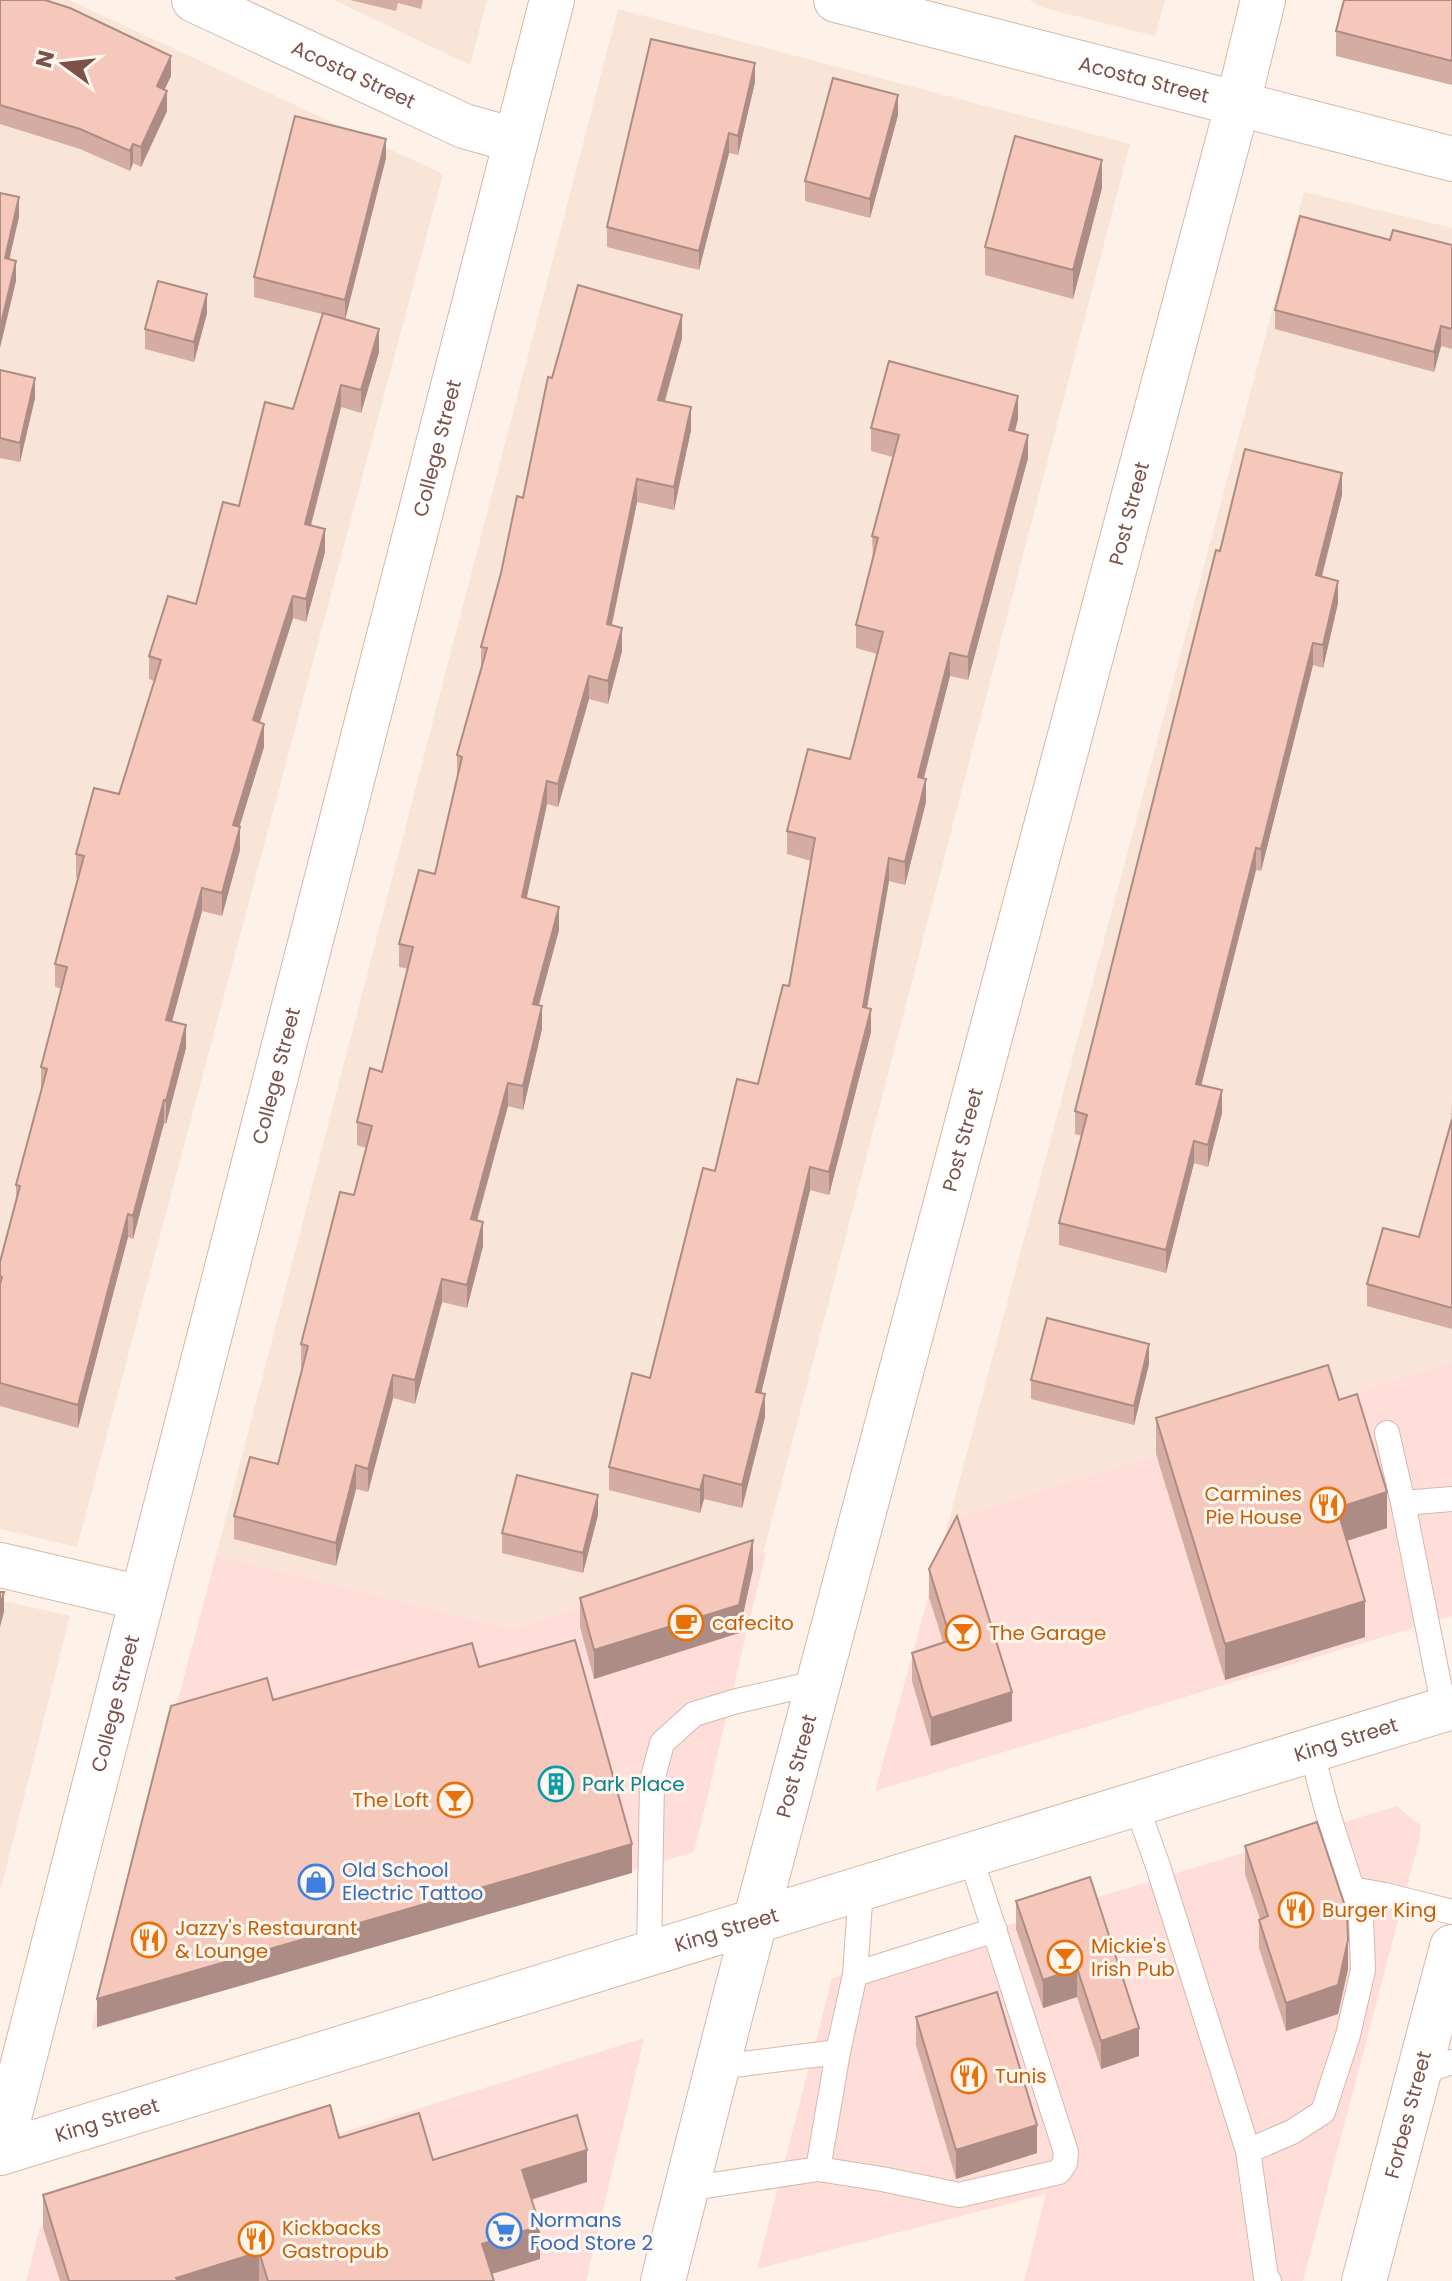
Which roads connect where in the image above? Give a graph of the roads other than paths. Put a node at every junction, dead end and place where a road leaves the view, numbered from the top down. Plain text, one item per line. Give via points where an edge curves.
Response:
1 (194, 0) edge
2 (552, 0) edge
3 (836, 0) edge
4 (1263, 0) edge
5 (1238, 103) junction
6 (514, 140) junction
7 (1452, 159) edge
8 (1387, 1433) dead end
9 (1452, 1499) edge
10 (1403, 1503) junction
11 (0, 1565) edge
12 (141, 1598) junction
13 (820, 1682) junction
14 (1448, 1708) edge
15 (1311, 1750) junction
16 (1136, 1804) junction
17 (970, 1855) junction
18 (861, 1888) junction
19 (1352, 1889) junction
20 (1452, 1912) edge
21 (757, 1921) junction
22 (995, 1930) junction
23 (1452, 1947) edge
24 (649, 1954) junction
25 (855, 1974) junction
26 (838, 2052) junction
27 (718, 2067) junction
28 (1435, 2068) edge
29 (1248, 2151) junction
30 (0, 2153) edge
31 (818, 2169) junction
32 (686, 2189) junction
33 (663, 2281) edge
34 (1269, 2281) edge
35 (1364, 2281) edge

1 - 6 street, Acosta Street via 464,126
2 - 6 street, College Street
3 - 5 street, Acosta Street
4 - 5 street, Post Street
5 - 7 street, Acosta Street
5 - 13 street, Post Street
6 - 12 street, College Street
8 - 10 lane
9 - 10 lane
10 - 14 lane
11 - 12 street
12 - 30 street, College Street
13 - 21 street, Post Street
13 - 24 lane via 694,1714 662,1743 652,1781
14 - 15 street, King Street
15 - 16 street, King Street
15 - 19 lane
16 - 17 street, King Street
16 - 29 lane
17 - 18 street, King Street
17 - 22 lane
18 - 21 street, King Street
18 - 25 lane
19 - 20 lane
19 - 29 lane via 1361,1917 1363,1970 1323,2112
21 - 24 street, King Street
21 - 27 street, Post Street
22 - 25 lane
22 - 31 lane via 1066,2152 1059,2172 959,2195
23 - 28 street, Forbes Street
24 - 30 street, King Street
25 - 26 lane
26 - 27 lane
26 - 31 lane
27 - 32 street, Post Street
28 - 35 street, Forbes Street
29 - 34 lane
31 - 32 lane
32 - 33 street, Post Street

